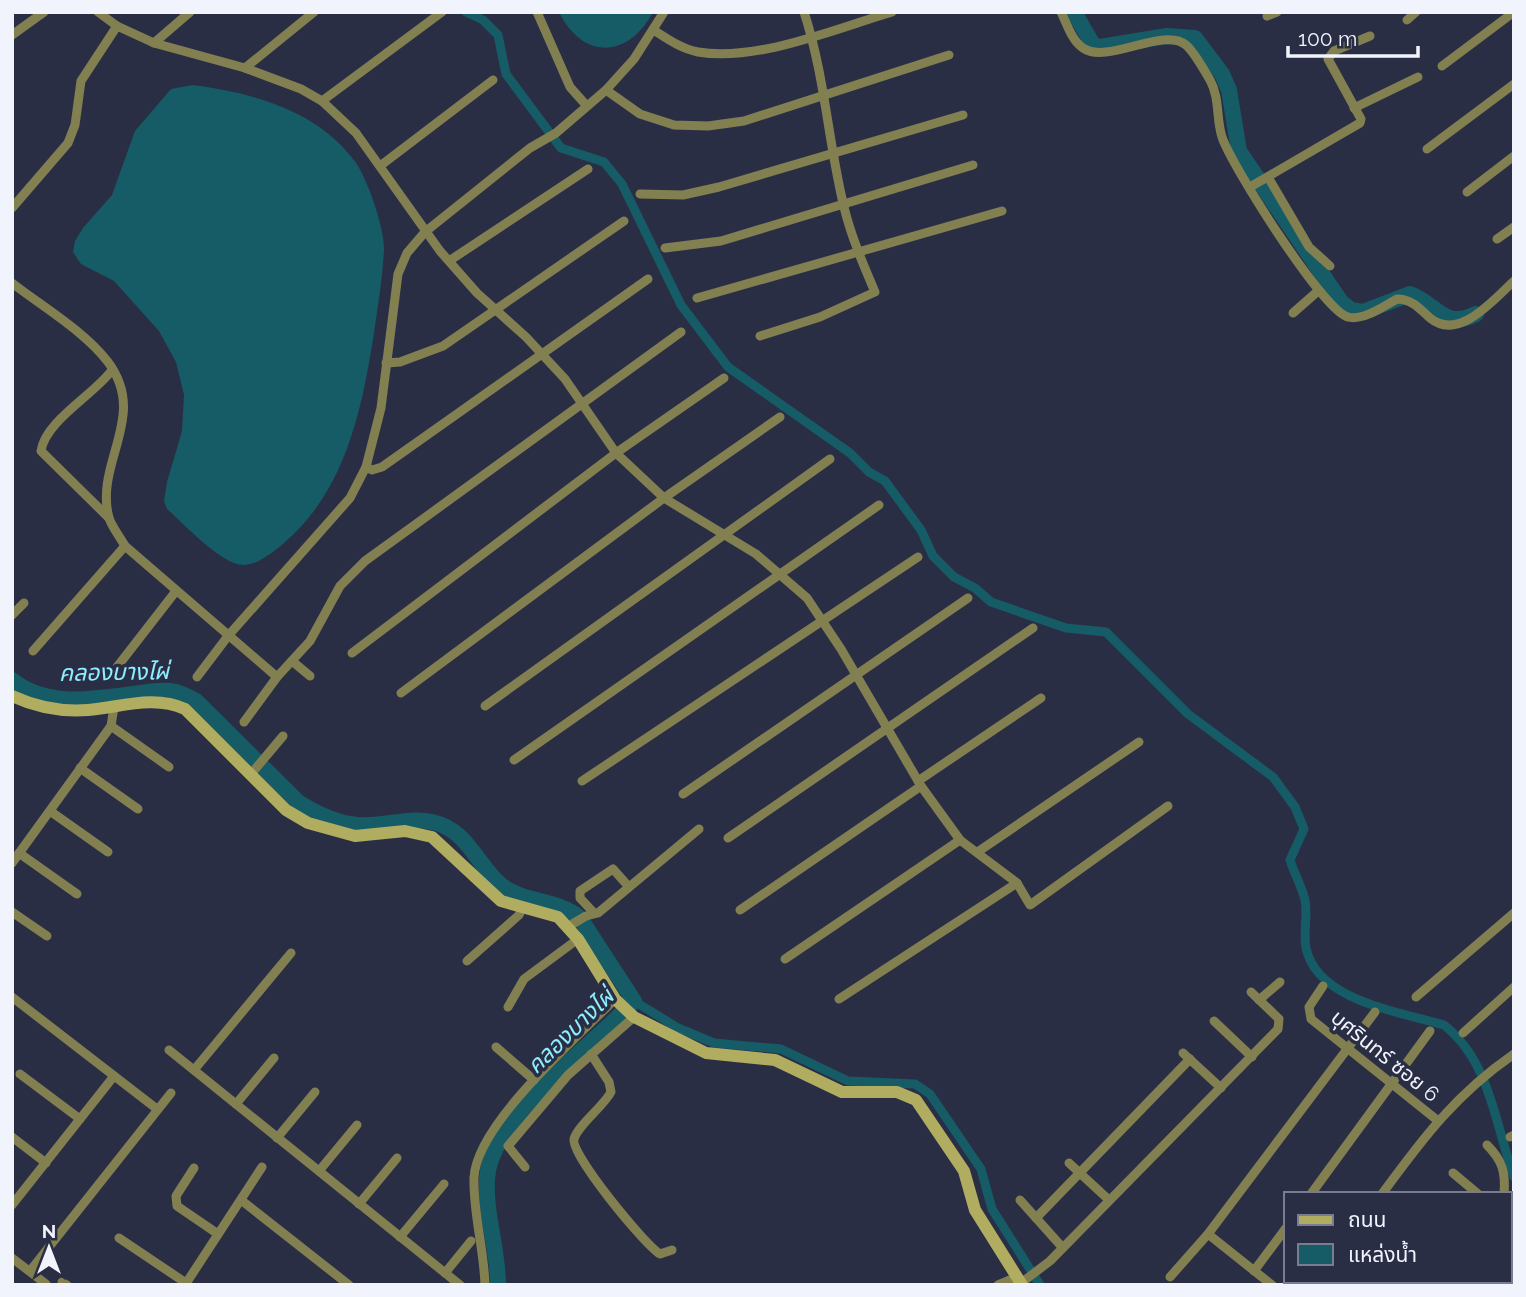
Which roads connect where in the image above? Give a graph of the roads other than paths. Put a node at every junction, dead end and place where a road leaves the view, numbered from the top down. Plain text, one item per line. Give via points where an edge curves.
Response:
1 (44, 12) edge
2 (98, 12) edge
3 (190, 12) edge
4 (314, 12) edge
5 (442, 12) edge
6 (537, 12) edge
7 (664, 12) edge
8 (804, 12) edge
9 (892, 12) edge
10 (1061, 12) edge
11 (1277, 12) edge
12 (1416, 12) edge
13 (1514, 12) edge
14 (1267, 16) dead end
15 (1407, 20) dead end
16 (117, 26) junction
17 (655, 31) junction
18 (12, 35) edge
19 (812, 35) junction
20 (1370, 36) dead end
21 (154, 43) junction
22 (949, 55) dead end
23 (1442, 66) dead end
24 (245, 68) junction
25 (1418, 77) dead end
26 (493, 80) dead end
27 (1514, 84) edge
28 (606, 90) junction
29 (825, 92) junction
30 (323, 102) junction
31 (586, 105) junction
32 (1354, 108) junction
33 (963, 115) dead end
34 (1427, 149) dead end
35 (835, 153) junction
36 (1514, 156) edge
37 (973, 165) dead end
38 (380, 166) junction
39 (588, 169) dead end
40 (1267, 177) junction
41 (1252, 185) junction
42 (1467, 192) dead end
43 (640, 194) dead end
44 (843, 204) junction
45 (12, 208) edge
46 (1002, 211) dead end
47 (624, 221) dead end
48 (1514, 227) edge
49 (425, 232) junction
50 (1497, 239) dead end
51 (665, 248) dead end
52 (858, 253) junction
53 (449, 261) junction
54 (1330, 266) dead end
55 (648, 279) dead end
56 (1514, 281) edge
57 (12, 283) edge
58 (1318, 291) junction
59 (697, 298) dead end
60 (495, 310) junction
61 (1293, 313) dead end
62 (681, 332) dead end
63 (760, 336) dead end
64 (542, 354) junction
65 (386, 363) junction
66 (112, 370) junction
67 (723, 378) dead end
68 (581, 403) junction
69 (780, 417) dead end
70 (616, 453) junction
71 (830, 459) dead end
72 (366, 467) junction
73 (664, 498) junction
74 (879, 505) dead end
75 (109, 518) junction
76 (724, 535) junction
77 (125, 546) junction
78 (918, 557) dead end
79 (782, 573) junction
80 (176, 591) junction
81 (968, 598) dead end
82 (24, 603) dead end
83 (12, 614) edge
84 (822, 621) junction
85 (1032, 628) dead end
86 (228, 636) junction
87 (33, 651) dead end
88 (352, 653) dead end
89 (292, 661) junction
90 (856, 675) junction
91 (110, 676) dead end
92 (310, 676) dead end
93 (197, 677) dead end
94 (277, 677) junction
95 (401, 693) dead end
96 (12, 696) edge
97 (1041, 698) dead end
98 (485, 706) dead end
99 (114, 707) junction
100 (244, 722) dead end
101 (111, 726) junction
102 (887, 728) junction
103 (283, 736) dead end
104 (1139, 742) dead end
105 (514, 760) dead end
106 (169, 767) dead end
107 (80, 768) junction
108 (253, 773) junction
109 (582, 781) dead end
110 (920, 784) junction
111 (683, 794) dead end
112 (1168, 806) dead end
113 (138, 809) dead end
114 (50, 811) junction
115 (699, 829) dead end
116 (728, 838) dead end
117 (960, 840) junction
118 (979, 851) junction
119 (107, 852) dead end
120 (19, 853) junction
121 (12, 863) edge
122 (1017, 883) junction
123 (629, 887) junction
124 (77, 894) dead end
125 (522, 908) junction
126 (740, 910) dead end
127 (12, 912) edge
128 (1514, 913) edge
129 (582, 919) junction
130 (47, 936) dead end
131 (578, 939) junction
132 (290, 953) dead end
133 (785, 959) dead end
134 (467, 961) dead end
135 (1280, 982) dead end
136 (1323, 986) dead end
137 (1514, 987) edge
138 (1251, 992) dead end
139 (12, 997) edge
140 (1416, 997) dead end
141 (839, 999) dead end
142 (1259, 1000) junction
143 (508, 1007) dead end
144 (625, 1008) junction
145 (1374, 1012) dead end
146 (1214, 1021) dead end
147 (1430, 1031) dead end
148 (1463, 1033) dead end
149 (496, 1047) dead end
150 (1348, 1048) junction
151 (169, 1050) dead end
152 (591, 1054) junction
153 (1514, 1054) edge
154 (1252, 1056) junction
155 (274, 1058) dead end
156 (194, 1070) junction
157 (20, 1073) dead end
158 (114, 1076) junction
159 (534, 1080) junction
160 (1394, 1083) junction
161 (1221, 1088) junction
162 (315, 1092) dead end
163 (171, 1093) dead end
164 (236, 1104) junction
165 (157, 1109) junction
166 (80, 1119) junction
167 (1437, 1120) junction
168 (357, 1125) dead end
169 (12, 1137) edge
170 (277, 1138) junction
171 (1487, 1145) dead end
172 (397, 1158) dead end
173 (46, 1163) junction
174 (1069, 1163) dead end
175 (262, 1167) dead end
176 (525, 1167) dead end
177 (194, 1168) dead end
178 (319, 1171) junction
179 (1453, 1173) dead end
180 (1080, 1174) junction
181 (444, 1184) dead end
182 (1312, 1192) edge
183 (1383, 1192) edge
184 (1476, 1192) edge
185 (1504, 1192) edge
186 (241, 1200) junction
187 (1020, 1200) dead end
188 (1109, 1200) junction
189 (359, 1203) junction
190 (13, 1204) edge
191 (1036, 1218) junction
192 (1284, 1230) edge
193 (218, 1234) junction
194 (1209, 1234) junction
195 (400, 1237) junction
196 (119, 1238) dead end
197 (471, 1241) dead end
198 (1062, 1247) junction
199 (673, 1250) dead end
200 (12, 1258) edge
201 (1254, 1270) junction
202 (30, 1271) junction
203 (445, 1273) junction
204 (1170, 1277) dead end
205 (1022, 1281) edge
206 (46, 1284) edge
207 (186, 1284) edge
208 (349, 1285) edge
209 (460, 1285) edge
210 (485, 1285) edge
211 (998, 1285) edge
212 (1272, 1285) edge

1 - 18 street
2 - 16 street
3 - 21 street
4 - 24 street
5 - 30 street
6 - 31 street via 570,87
7 - 17 street
8 - 19 street
9 - 19 street
10 - 41 street via 1087,51 1170,41 1188,47 1213,86 1222,136
11 - 14 street
12 - 15 street
13 - 23 street
16 - 21 street
16 - 45 street via 81,81 68,144
17 - 19 street via 680,47 726,54
17 - 28 street
19 - 29 street
20 - 32 street via 1334,51 1328,59
21 - 24 street
22 - 29 street
24 - 30 street
25 - 32 street
26 - 38 street
27 - 34 street
28 - 29 street via 640,114 674,125 708,126 744,121
28 - 31 street
29 - 35 street
30 - 38 street via 356,133
31 - 49 street
32 - 40 street via 1361,119 1357,126
33 - 35 street
35 - 43 street via 719,187 682,194
35 - 44 street
36 - 42 street
37 - 44 street
38 - 49 street
39 - 53 street
40 - 41 street
40 - 54 street via 1309,247
41 - 58 street
44 - 51 street via 721,241
44 - 52 street
46 - 52 street
47 - 60 street
48 - 50 street
49 - 53 street
49 - 65 street via 398,274
52 - 59 street
52 - 63 street via 875,292 820,317
53 - 60 street
55 - 64 street
56 - 58 street via 1471,317 1450,326 1434,321 1404,299 1356,318 1346,317
57 - 66 street via 97,349
58 - 61 street
60 - 64 street
60 - 65 street via 443,346
62 - 68 street
64 - 68 street
64 - 72 street via 382,467
65 - 72 street via 381,408
66 - 75 street via 125,408 108,477
66 - 75 street via 58,424 41,451
67 - 70 street
68 - 70 street
68 - 89 street via 365,561 340,586 310,641
69 - 73 street
70 - 73 street
70 - 88 street
71 - 76 street
72 - 86 street via 349,498
73 - 76 street
73 - 95 street
74 - 79 street
75 - 77 street
76 - 79 street
76 - 98 street
77 - 80 street
77 - 87 street
78 - 84 street
79 - 84 street
79 - 105 street
80 - 86 street
80 - 91 street
81 - 90 street
82 - 83 street
84 - 90 street
84 - 109 street
85 - 102 street
86 - 93 street
86 - 94 street
89 - 92 street
89 - 94 street
90 - 102 street
90 - 111 street
94 - 100 street
96 - 99 street via 57,709
97 - 110 street
99 - 101 street
99 - 108 street via 154,701 186,709
101 - 106 street
101 - 107 street
102 - 110 street
102 - 116 street
103 - 108 street
104 - 118 street
107 - 113 street
107 - 114 street
108 - 125 street via 286,810 331,831 355,836 405,831 432,837 485,889
110 - 117 street
110 - 126 street
112 - 122 street via 1030,905
114 - 119 street
114 - 120 street
115 - 123 street
117 - 118 street
117 - 133 street
118 - 122 street
120 - 121 street
120 - 124 street
122 - 141 street
123 - 129 street
123 - 129 street via 612,869 600,875 580,891
125 - 129 street
125 - 134 street
127 - 130 street
128 - 140 street
129 - 131 street
131 - 143 street via 524,979
131 - 144 street
132 - 156 street
135 - 142 street
136 - 150 street, บุศรินทร์ ซอย 6 via 1309,1007 1311,1018
137 - 148 street
138 - 142 street
139 - 158 street
142 - 154 street via 1280,1023
144 - 152 street
144 - 159 street
144 - 205 street via 706,1053 775,1060 842,1092 906,1094 916,1100 964,1171 975,1210
145 - 150 street
146 - 154 street
147 - 160 street
149 - 159 street
150 - 160 street, บุศรินทร์ ซอย 6
150 - 194 street
151 - 156 street
152 - 176 street via 508,1146
152 - 199 street via 611,1092 575,1136 574,1147 647,1245 660,1254
153 - 167 street
154 - 161 street
155 - 164 street
156 - 164 street
157 - 166 street
158 - 165 street
158 - 166 street
159 - 210 street via 509,1107 480,1156 474,1177
160 - 167 street, บุศรินทร์ ซอย 6
160 - 182 street
161 - 180 street via 1187,1056
161 - 188 street
162 - 170 street
163 - 165 street
164 - 170 street
165 - 202 street
166 - 173 street
167 - 183 street
168 - 178 street
169 - 173 street
170 - 178 street
171 - 185 street via 1501,1159
172 - 189 street
173 - 190 street
174 - 180 street
175 - 186 street
177 - 193 street via 176,1196 177,1206
178 - 189 street
179 - 184 street
180 - 188 street
180 - 191 street
181 - 195 street
186 - 193 street
186 - 208 street
187 - 191 street
188 - 198 street
189 - 195 street
191 - 198 street
192 - 201 street
193 - 207 street
194 - 201 street
194 - 204 street
195 - 203 street
196 - 207 street
197 - 203 street
198 - 205 street
200 - 202 street
201 - 212 street
202 - 206 street
203 - 209 street
205 - 211 street

